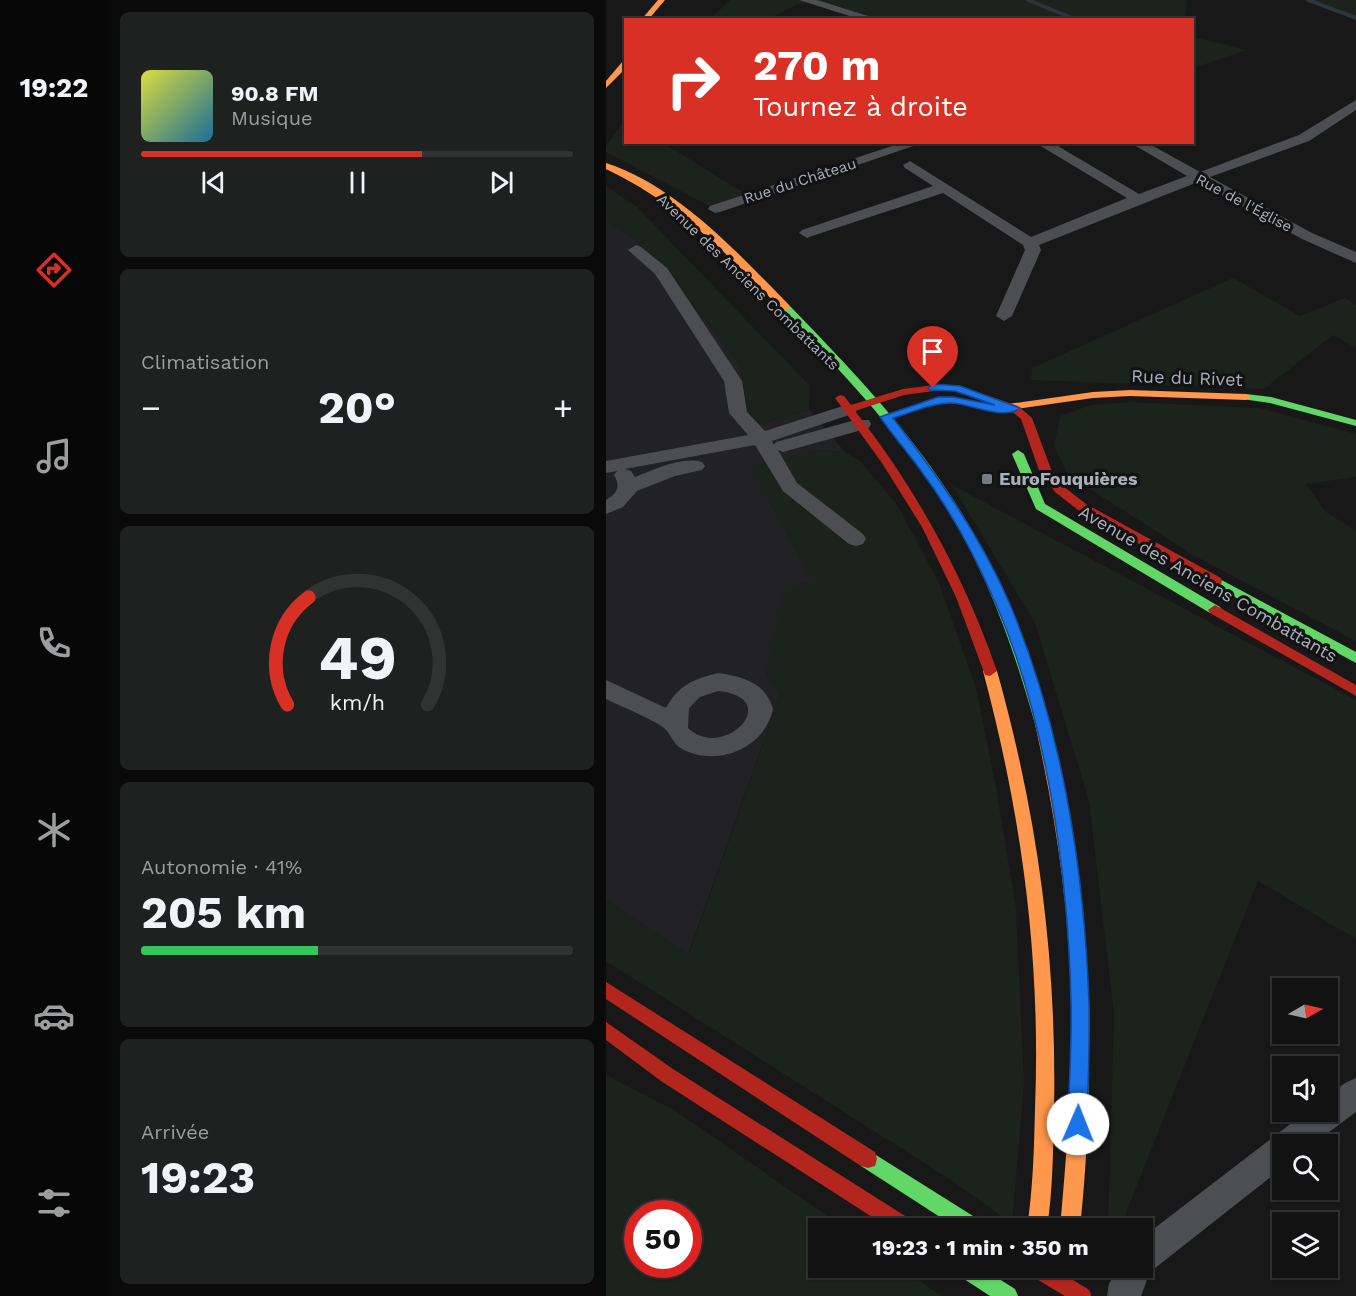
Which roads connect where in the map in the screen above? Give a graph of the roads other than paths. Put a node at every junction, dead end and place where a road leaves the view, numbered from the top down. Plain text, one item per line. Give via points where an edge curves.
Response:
1 (662, 0) edge
2 (805, 0) edge
3 (675, 6) dead end
4 (855, 17) edge
5 (646, 18) edge
6 (665, 18) edge
7 (624, 65) edge
8 (606, 86) edge
9 (1356, 104) edge
10 (913, 144) edge
11 (1043, 144) edge
12 (1138, 144) edge
13 (910, 165) dead end
14 (606, 168) edge
15 (1198, 178) junction
16 (943, 188) junction
17 (638, 198) dead end
18 (1138, 199) junction
19 (715, 209) dead end
20 (807, 233) dead end
21 (1030, 243) junction
22 (636, 250) dead end
23 (1356, 258) edge
24 (1004, 316) dead end
25 (830, 386) dead end
26 (873, 402) junction
27 (930, 403) dead end
28 (849, 409) junction
29 (904, 411) dead end
30 (1011, 414) junction
31 (886, 417) junction
32 (1356, 423) edge
33 (862, 424) junction
34 (765, 444) junction
35 (1015, 445) dead end
36 (606, 467) edge
37 (628, 487) junction
38 (606, 508) edge
39 (856, 540) dead end
40 (1356, 658) edge
41 (606, 689) edge
42 (1356, 691) edge
43 (675, 723) dead end
44 (606, 990) edge
45 (606, 1005) edge
46 (606, 1030) edge
47 (678, 1038) junction
48 (606, 1049) edge
49 (667, 1075) junction
50 (1356, 1093) edge
51 (1301, 1134) edge
52 (1272, 1157) edge
53 (890, 1218) edge
54 (958, 1218) edge
55 (1038, 1218) edge
56 (1071, 1218) edge
57 (1153, 1250) edge
58 (980, 1278) edge
59 (1047, 1278) edge
60 (1066, 1278) edge
61 (1129, 1278) edge
62 (1008, 1296) edge
63 (1065, 1296) edge
64 (1082, 1296) edge
65 (1124, 1296) edge

1 - 5 main road
2 - 4 street
3 - 6 main road
7 - 8 main road
9 - 15 street via 1304,138
10 - 19 street, Rue du Château
11 - 18 street
12 - 15 street, Rue de l'Église
13 - 16 street
14 - 17 main road, Avenue des Anciens Combattants
14 - 26 main road, Avenue des Anciens Combattants via 635,178 701,226 774,296
15 - 18 street
15 - 23 street, Rue de l'Église
16 - 20 street
16 - 21 street
18 - 21 street
21 - 24 street via 1033,250
22 - 34 street via 661,271 734,381 738,413
25 - 28 main road, Avenue des Anciens Combattants
26 - 28 main road
26 - 30 main road via 917,389 956,388
26 - 31 main road, Avenue des Anciens Combattants
27 - 30 main road via 953,400
28 - 33 main road, Avenue des Anciens Combattants
28 - 34 street
29 - 31 main road
30 - 32 main road, Rue du Rivet via 1093,395 1236,396 1271,400
30 - 40 main road, Avenue des Anciens Combattants via 1026,418 1045,470 1059,489 1082,507
31 - 33 main road
31 - 56 main road, Avenue des Anciens Combattants via 942,492 1002,602 1028,675 1053,768 1072,880 1080,1002 1078,1124
33 - 34 street
33 - 55 main road, Avenue des Anciens Combattants via 905,487 961,590 1013,752 1032,842 1044,951 1048,1075
34 - 36 street
34 - 37 street
34 - 39 street via 790,487
35 - 42 main road, Avenue des Anciens Combattants via 1040,506
36 - 37 street via 622,474
37 - 38 street via 620,500
41 - 43 street
44 - 47 main road
45 - 47 main road
46 - 49 main road
47 - 54 main road
48 - 49 main road
49 - 53 main road
50 - 51 street
52 - 57 street
58 - 62 main road
59 - 64 main road, bridge
60 - 63 main road
61 - 65 street

